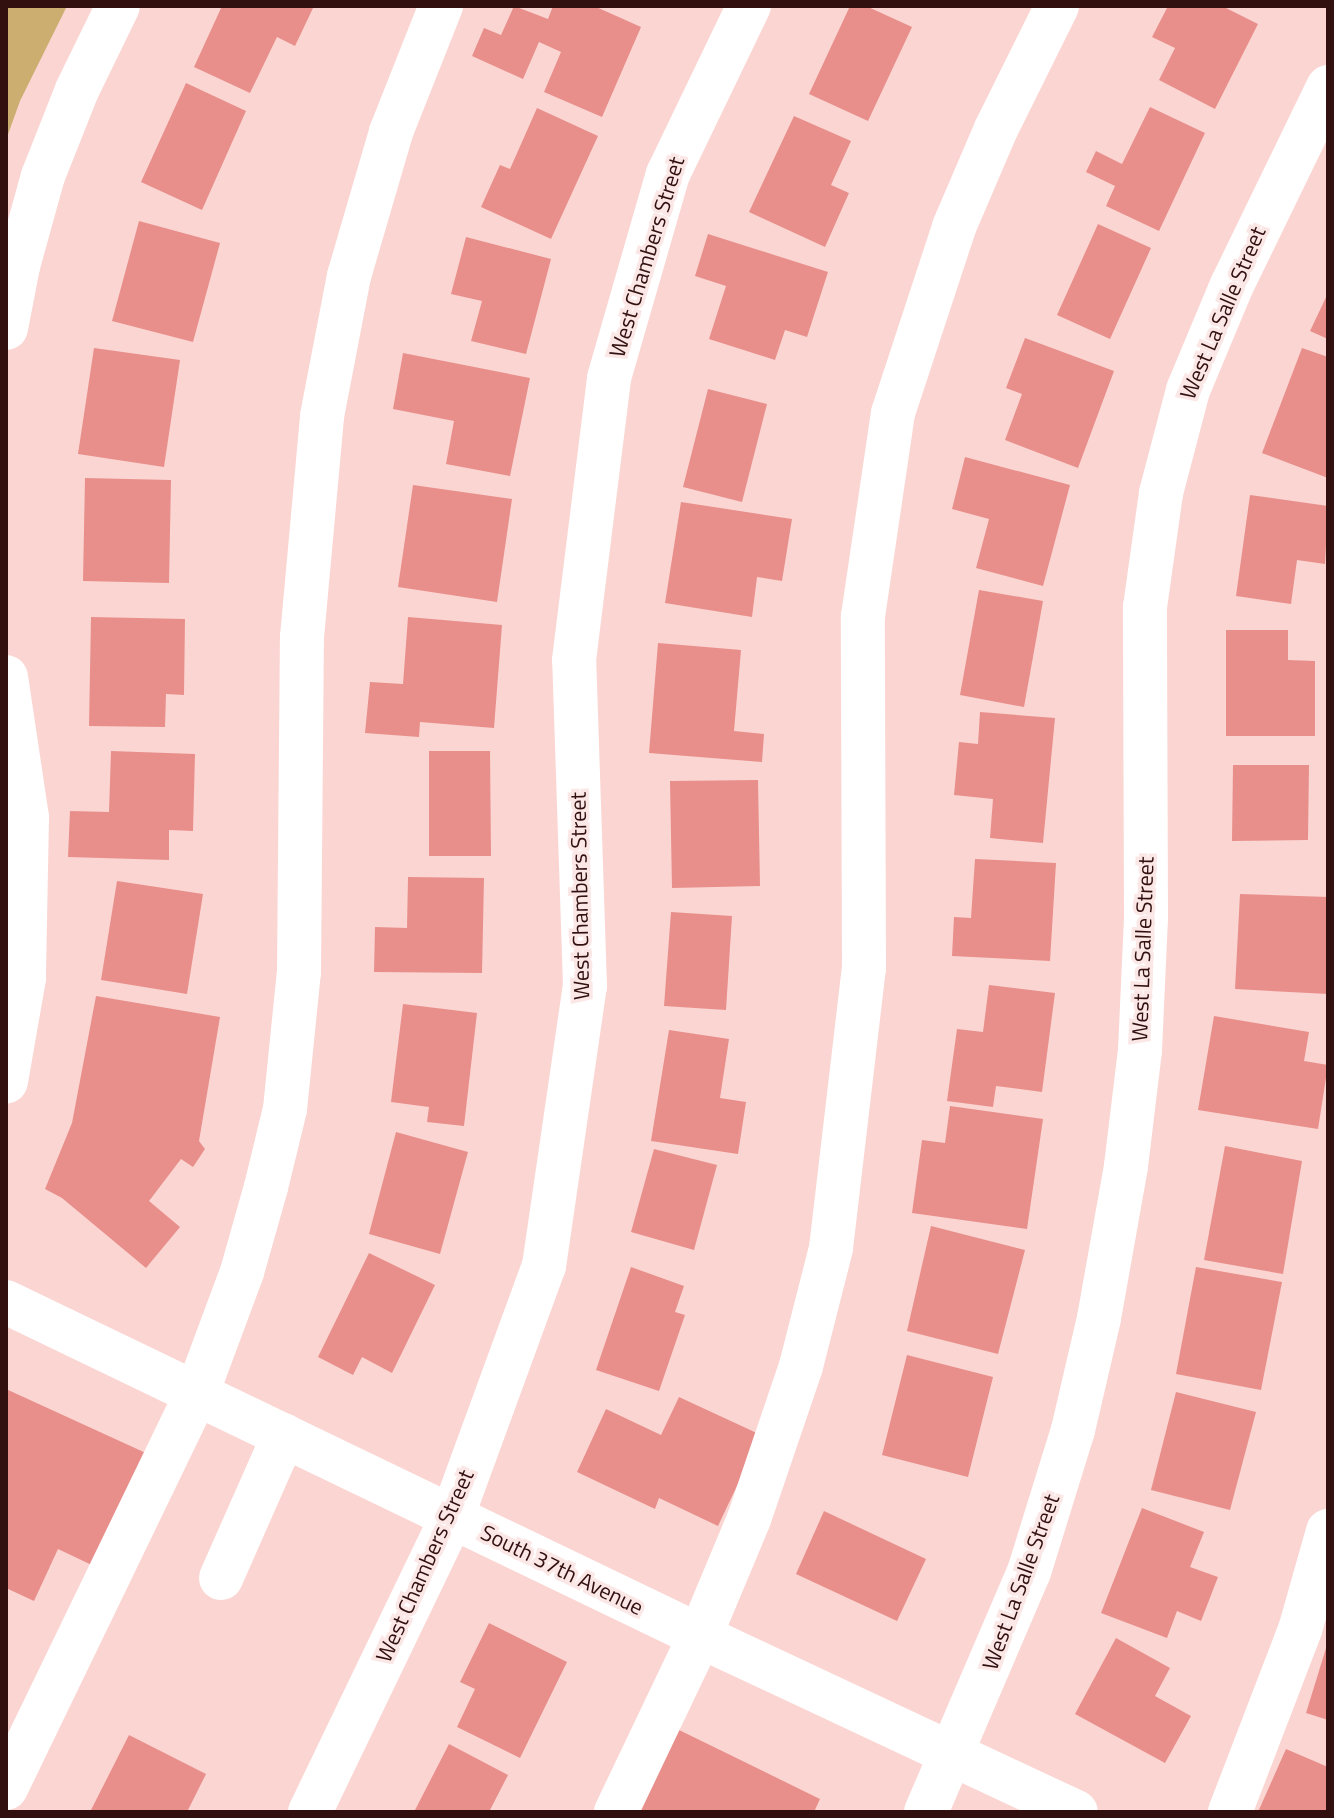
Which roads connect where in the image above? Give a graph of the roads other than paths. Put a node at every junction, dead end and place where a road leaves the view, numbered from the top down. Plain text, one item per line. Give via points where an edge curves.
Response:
1 (118, 6) edge
2 (441, 6) edge
3 (749, 6) edge
4 (1057, 6) edge
5 (1328, 87) edge
6 (6, 328) edge
7 (6, 677) edge
8 (6, 1081) edge
9 (6, 1302) edge
10 (197, 1393) junction
11 (284, 1435) junction
12 (452, 1517) junction
13 (1328, 1531) edge
14 (221, 1578) dead end
15 (700, 1636) junction
16 (954, 1754) junction
17 (6, 1788) edge
18 (310, 1812) edge
19 (616, 1812) edge
20 (926, 1812) edge
21 (1076, 1812) edge
22 (1230, 1812) edge

1 - 6 street via 43,176
2 - 10 street via 391,132 349,276 322,416 302,637 299,972 285,1109 242,1272
3 - 12 street, West Chambers Street via 668,174 609,378 574,660 585,986 544,1266
4 - 15 street via 954,227 893,413 863,616 864,968 831,1248 801,1366 749,1519
5 - 16 street, West La Salle Street via 1232,285 1188,390 1161,493 1145,607 1146,916 1140,1050 1126,1166 1073,1430 1029,1572
7 - 8 street via 27,817 24,978
9 - 10 street, South 37th Avenue
10 - 11 street, South 37th Avenue
10 - 17 street
11 - 12 street, South 37th Avenue
11 - 14 street
12 - 15 street, South 37th Avenue
12 - 18 street, West Chambers Street
13 - 22 street via 1300,1630
15 - 16 street, South 37th Avenue
15 - 19 street
16 - 20 street, West La Salle Street
16 - 21 street, South 37th Avenue

